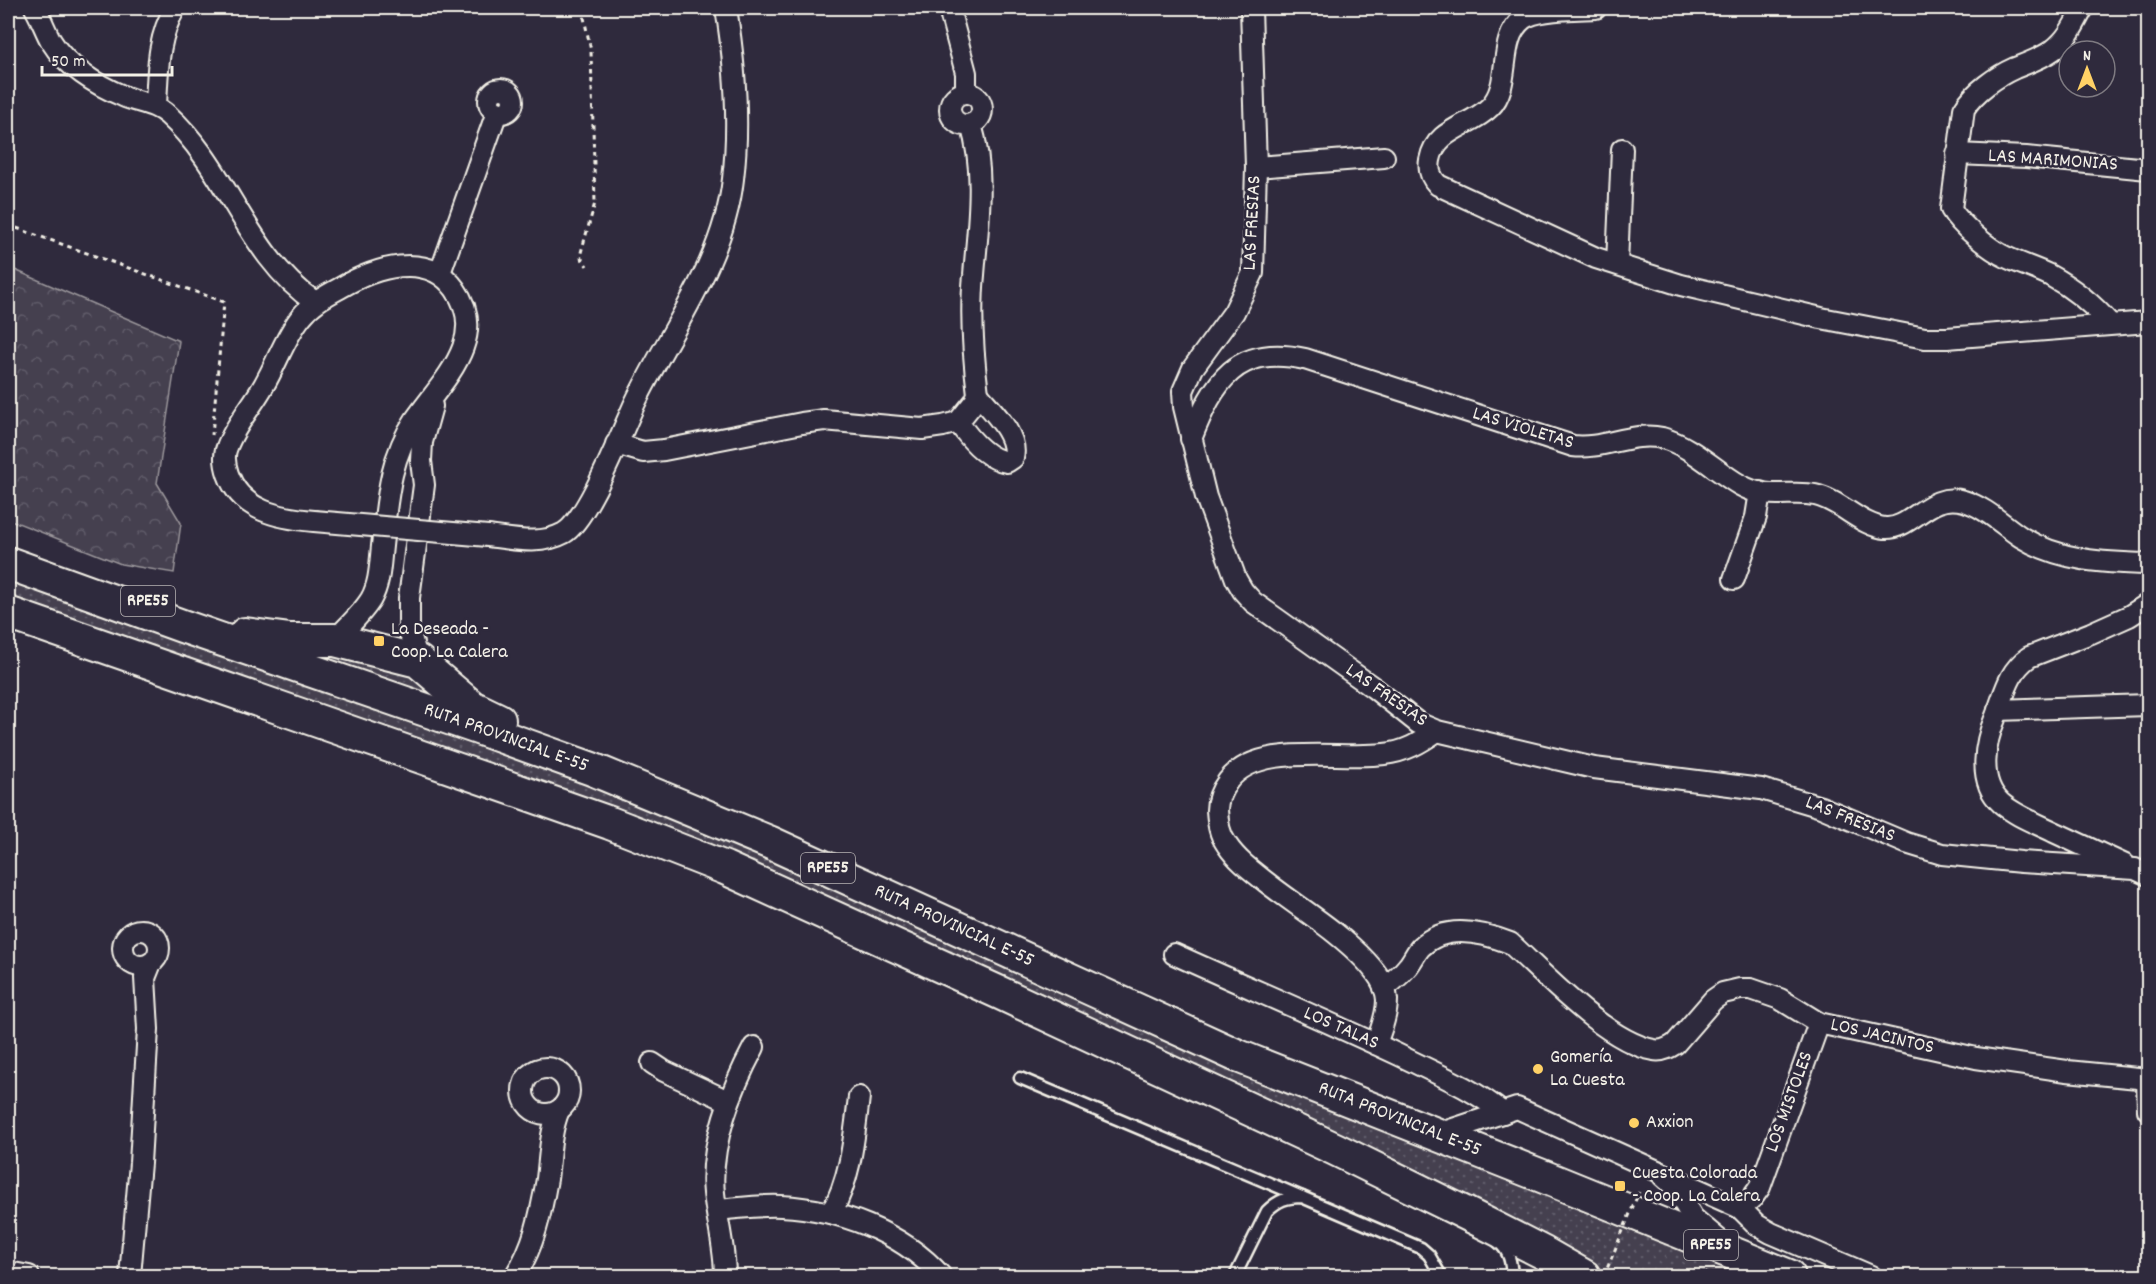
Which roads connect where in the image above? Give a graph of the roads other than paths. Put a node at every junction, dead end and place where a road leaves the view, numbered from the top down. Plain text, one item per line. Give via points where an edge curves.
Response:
1 (35, 8) edge
2 (175, 8) edge
3 (726, 8) edge
4 (1251, 8) edge
5 (1596, 8) edge
6 (2083, 8) edge
7 (951, 16) dead end
8 (156, 105) junction
9 (497, 112) dead end
10 (1622, 149) dead end
11 (1957, 154) junction
12 (1384, 157) dead end
13 (1256, 167) junction
14 (2148, 169) edge
15 (1617, 264) junction
16 (440, 273) junction
17 (315, 302) junction
18 (2148, 322) edge
19 (2110, 324) junction
20 (437, 390) junction
21 (978, 394) junction
22 (958, 422) junction
23 (1191, 439) junction
24 (616, 444) junction
25 (390, 475) junction
26 (423, 485) junction
27 (1760, 492) junction
28 (8, 557) edge
29 (8, 563) edge
30 (2148, 564) edge
31 (1734, 579) dead end
32 (2148, 604) edge
33 (8, 614) edge
34 (335, 640) junction
35 (418, 661) junction
36 (2148, 705) edge
37 (1998, 710) junction
38 (1437, 731) junction
39 (717, 820) junction
40 (2142, 872) edge
41 (1174, 954) dead end
42 (144, 968) dead end
43 (1384, 988) junction
44 (1819, 1023) junction
45 (1376, 1044) junction
46 (754, 1047) dead end
47 (652, 1063) dead end
48 (1020, 1078) dead end
49 (2148, 1080) edge
50 (859, 1097) dead end
51 (728, 1101) junction
52 (2148, 1110) edge
53 (1503, 1113) junction
54 (552, 1116) dead end
55 (1438, 1134) junction
56 (1335, 1149) junction
57 (1656, 1170) junction
58 (1372, 1181) dead end
59 (1302, 1197) junction
60 (1740, 1208) junction
61 (717, 1210) junction
62 (831, 1214) junction
63 (1464, 1226) dead end
64 (1750, 1261) junction
65 (8, 1272) edge
66 (29, 1276) edge
67 (130, 1276) edge
68 (515, 1276) edge
69 (725, 1276) edge
70 (941, 1276) edge
71 (1235, 1276) edge
72 (1441, 1276) edge
73 (1512, 1276) edge
74 (1584, 1276) edge
75 (1789, 1276) edge
76 (1870, 1276) edge

1 - 8 street via 56,47 83,74 125,97
2 - 8 street via 159,51
3 - 24 street via 737,105 733,181 726,215 700,284
4 - 13 street, LAS FRESIAS
5 - 15 street via 1525,17 1510,36 1503,79 1491,106 1438,140 1429,164 1431,177 1447,190
6 - 11 street via 2073,28 2053,50 1997,79 1969,100
7 - 21 street via 966,73 966,93 954,98 950,113 961,124 971,124 981,170 972,324
8 - 17 street via 210,165 274,265 297,290
9 - 16 street
10 - 15 street
11 - 14 street, LAS MARIMONIAS
11 - 19 street via 1951,209 1956,218 2004,256 2078,292
12 - 13 street
13 - 23 street, LAS FRESIAS via 1252,273 1234,312 1183,391
15 - 19 street via 1705,291 1925,338
16 - 17 street via 401,265 382,269
16 - 20 street via 462,299 468,328 453,369
17 - 24 street, bridge via 300,318 226,449 231,481 250,504 281,517 535,541 565,532 576,522
18 - 19 street
20 - 25 street via 402,443
20 - 26 street via 422,442
21 - 22 street
21 - 22 street via 1007,432 1015,452 1013,458 1007,462 993,457
22 - 24 street via 922,429 824,420 664,450 642,452
23 - 27 street, LAS VIOLETAS via 1213,391 1226,376 1249,359 1284,354 1573,446 1587,448 1661,438 1681,445 1741,486
23 - 38 street, LAS FRESIAS via 1226,557 1243,591 1418,723
25 - 26 street via 407,468 417,473
25 - 34 street via 376,587
26 - 35 street via 408,619
27 - 30 street, LAS VIOLETAS via 1815,495 1884,528 1896,527 1935,503 1949,499 1964,501 2049,552 2078,559
27 - 31 street via 1756,517
28 - 34 main road, RPE55 via 57,568 254,636
29 - 39 main road, RUTA PROVINCIAL E-55 / RPE55 via 592,769
32 - 37 street via 2129,616 2029,657 2012,674
33 - 56 main road, RUTA PROVINCIAL E-55 / RPE55 via 674,847
34 - 35 main road, RPE55
35 - 39 main road, RPE55 via 472,706 658,781
36 - 37 street
37 - 40 street via 1985,755 1990,787 1999,801 2035,823
38 - 40 street, LAS FRESIAS via 1594,768 1761,789 1821,807 1942,854
38 - 43 street via 1408,749 1385,754 1283,755 1260,759 1234,773 1217,804 1218,826 1226,844 1241,861 1354,948
39 - 55 main road, RUTA PROVINCIAL E-55 / RPE55 via 1238,1056
41 - 45 street, LOS TALAS
42 - 67 street via 147,1049
43 - 44 street, LOS JACINTOS via 1432,938 1469,932 1510,943 1607,1029 1655,1051 1675,1044 1713,1000 1740,989 1764,992
43 - 45 street via 1387,1000
44 - 49 street, LOS JACINTOS via 1976,1058
44 - 60 street, LOS MISTOLES via 1760,1186
45 - 53 street, LOS TALAS via 1487,1100
46 - 51 street
47 - 51 street
48 - 59 lane
49 - 52 street
50 - 62 street via 846,1181
51 - 61 street via 716,1159
53 - 55 street
53 - 57 street via 1517,1108
54 - 68 street via 547,1179 537,1224 531,1248
55 - 64 main road, RUTA PROVINCIAL E-55 / RPE55
56 - 58 lane, RPE55
56 - 74 main road, RUTA PROVINCIAL E-55 / RPE55
57 - 60 street
57 - 64 street via 1673,1185 1704,1228
59 - 71 lane via 1288,1197 1267,1211
59 - 72 lane via 1421,1248
60 - 76 street via 1772,1233
61 - 62 street via 784,1206
61 - 69 street
62 - 70 street via 887,1235
63 - 73 lane via 1504,1247
64 - 75 main road, RUTA PROVINCIAL E-55 / RPE55
65 - 66 street

